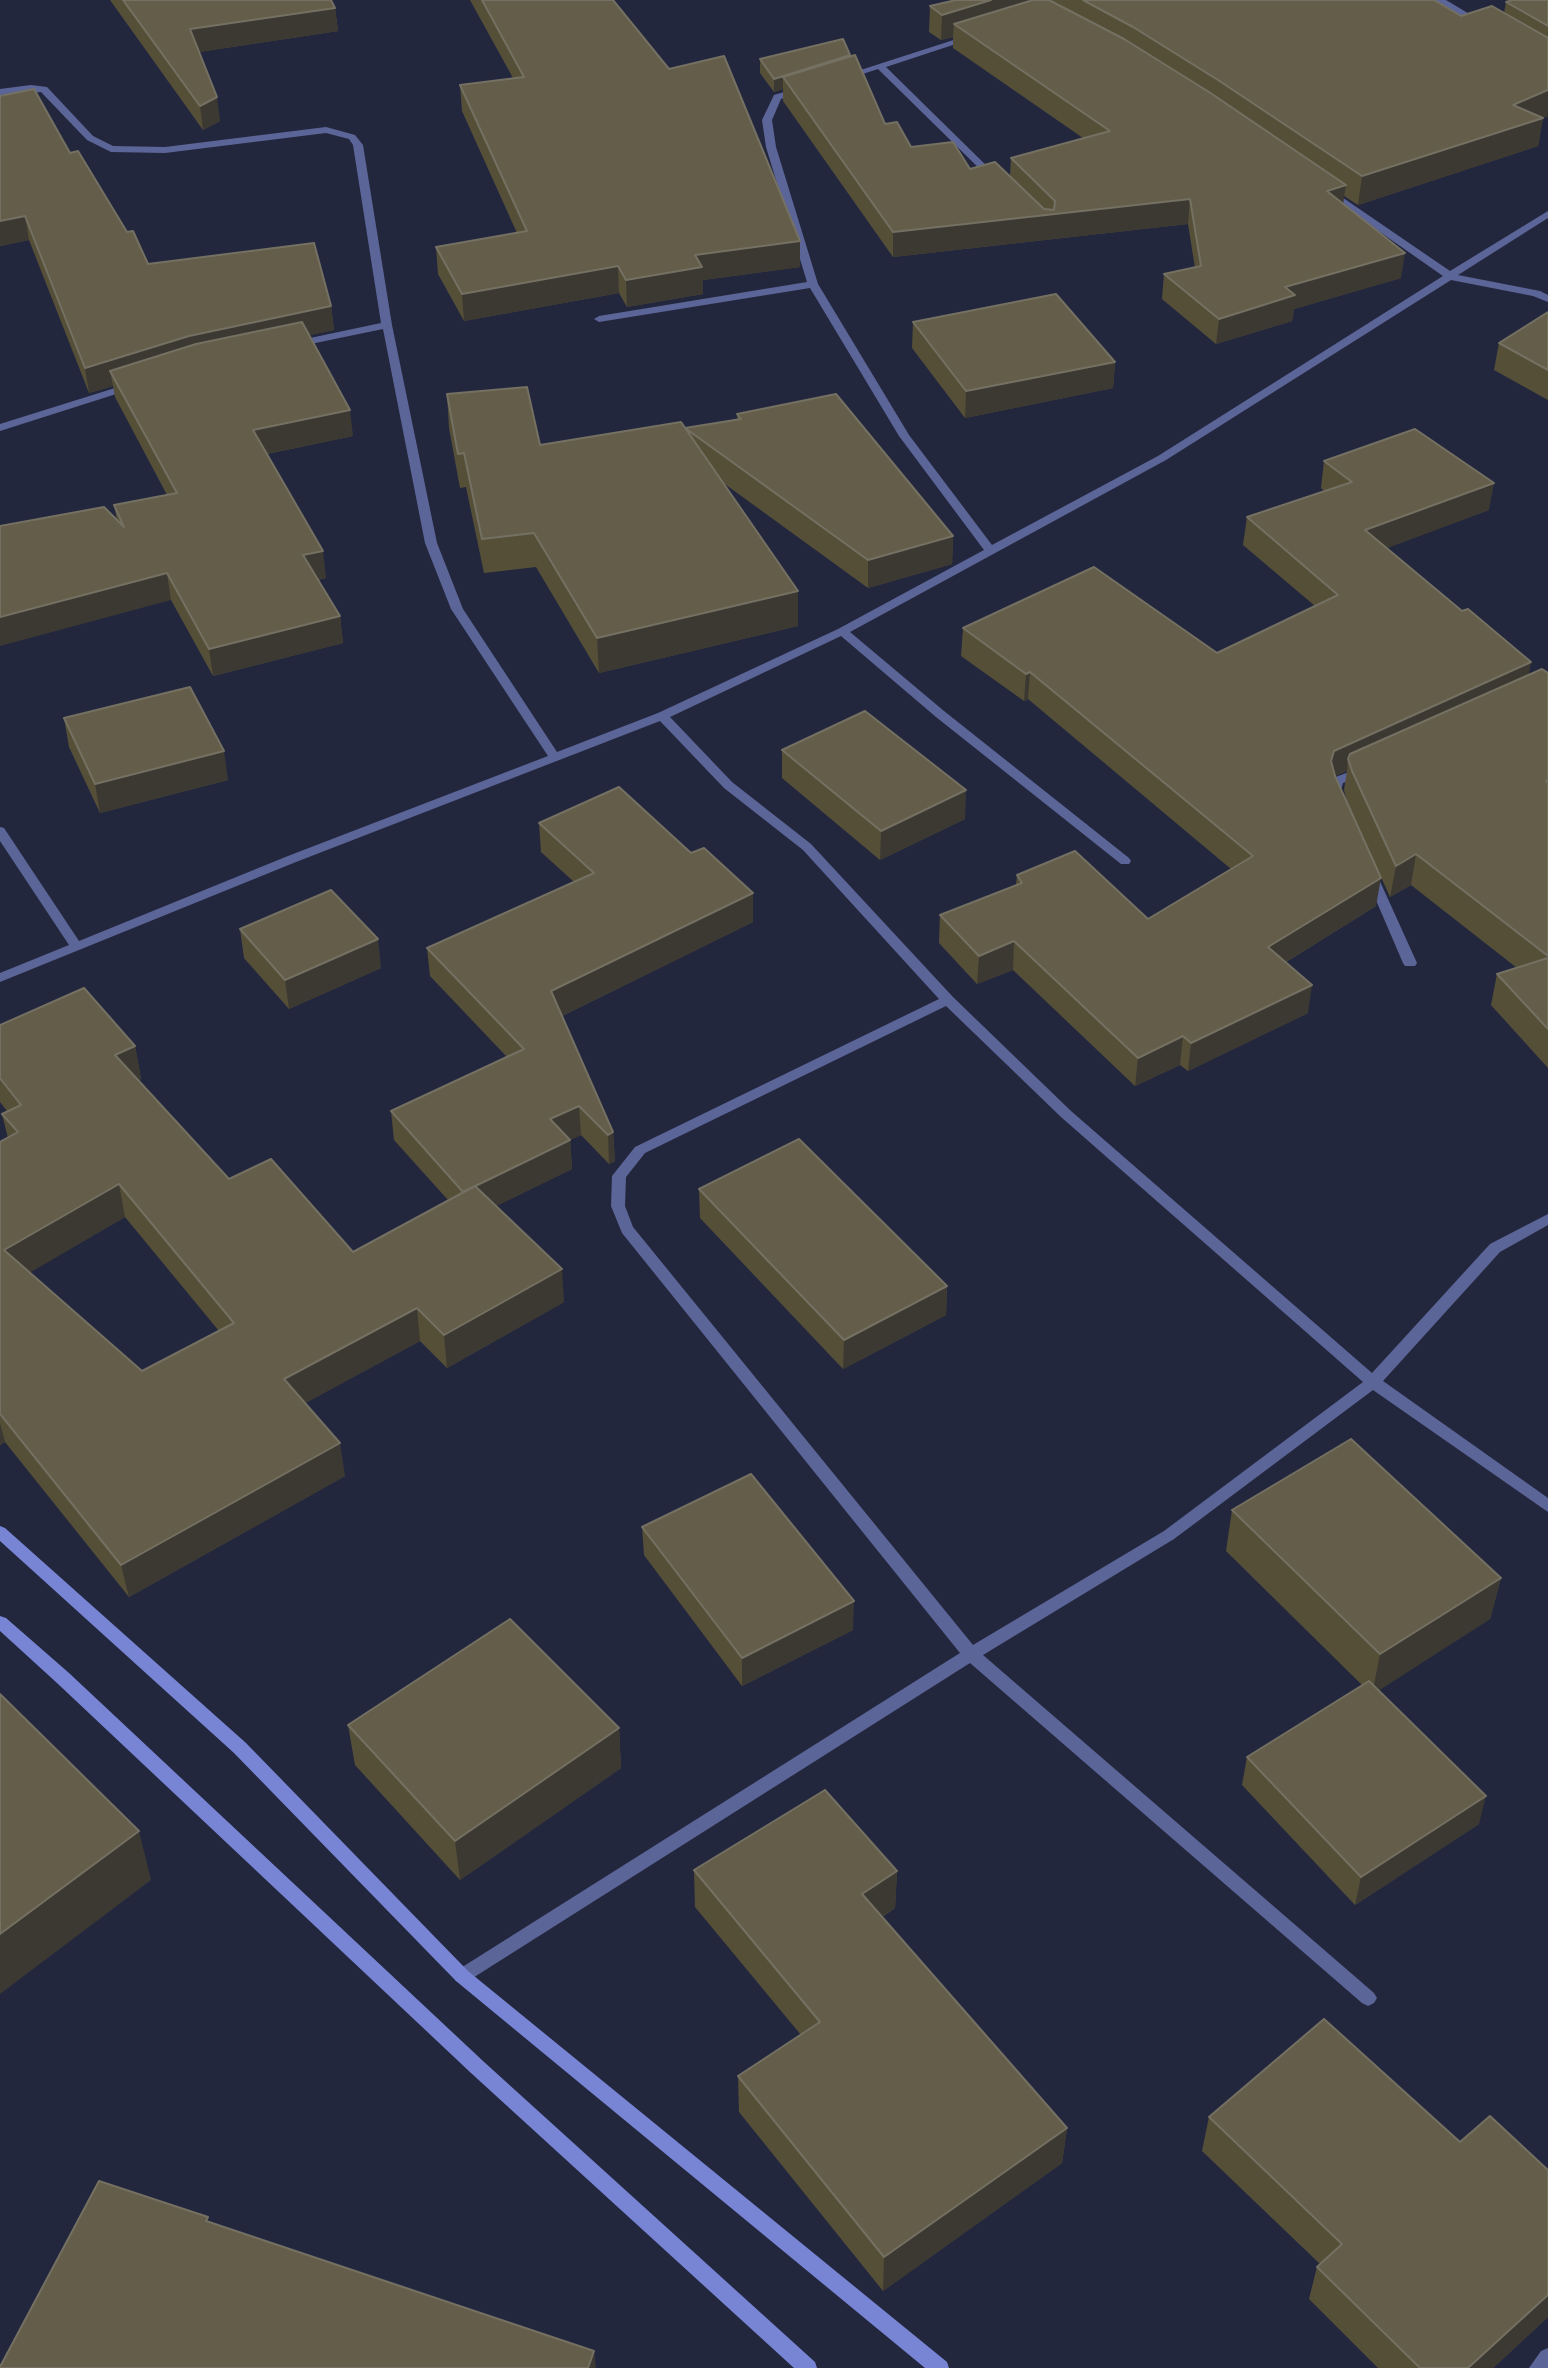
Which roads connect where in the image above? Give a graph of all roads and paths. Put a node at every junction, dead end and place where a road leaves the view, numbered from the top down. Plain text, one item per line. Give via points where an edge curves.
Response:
1 (1439, 0) edge
2 (1488, 28) edge
3 (980, 35) edge
4 (880, 66) junction
5 (829, 82) edge
6 (816, 86) edge
7 (0, 92) edge
8 (999, 182) edge
9 (1326, 191) edge
10 (1548, 214) edge
11 (1452, 277) junction
12 (813, 284) junction
13 (1548, 299) edge
14 (599, 319) dead end
15 (387, 325) junction
16 (278, 348) edge
17 (148, 380) edge
18 (0, 428) edge
19 (991, 552) junction
20 (842, 631) junction
21 (662, 716) junction
22 (554, 756) junction
23 (1377, 764) edge
24 (1344, 814) edge
25 (0, 831) edge
26 (1125, 861) dead end
27 (1366, 864) edge
28 (75, 945) junction
29 (1410, 963) dead end
30 (0, 978) edge
31 (948, 1000) junction
32 (1548, 1219) edge
33 (1373, 1382) junction
34 (1548, 1506) edge
35 (0, 1532) edge
36 (0, 1622) edge
37 (971, 1654) junction
38 (462, 1976) junction
39 (1368, 1998) dead end
40 (1548, 2357) edge
41 (808, 2368) edge
42 (940, 2368) edge
43 (1538, 2368) edge

1 - 2 street
3 - 4 street
4 - 5 street
4 - 8 street
6 - 12 street via 777,97 767,120
7 - 15 street via 44,89 90,138 110,149 165,150 326,130 352,137 358,145
9 - 11 street
10 - 11 street
11 - 13 street
11 - 19 street via 1162,458
12 - 14 street
12 - 19 street via 904,436
15 - 16 street
15 - 22 street via 436,554 457,609
17 - 18 street
19 - 20 street
20 - 21 street
20 - 26 street
21 - 22 street
21 - 31 street via 728,785 807,847
22 - 28 street
23 - 24 street via 1337,781 1335,790
25 - 28 street
27 - 29 street
28 - 30 street
31 - 33 street via 1066,1114
31 - 37 street via 640,1150 618,1175 618,1206 627,1229
32 - 33 street via 1495,1248
33 - 34 street
33 - 37 street via 1169,1535
35 - 38 main road via 240,1748
36 - 41 main road
37 - 38 street
37 - 39 street
38 - 42 main road
40 - 43 street

